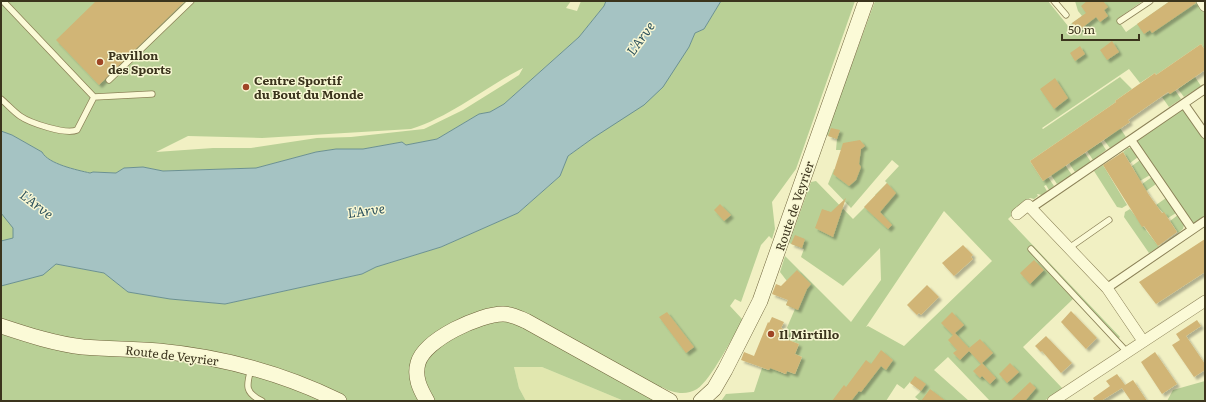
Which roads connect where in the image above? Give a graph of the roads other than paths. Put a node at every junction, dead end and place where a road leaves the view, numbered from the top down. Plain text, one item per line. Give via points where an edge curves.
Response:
1 (3, 1) edge
2 (191, 1) edge
3 (866, 1) edge
4 (1054, 1) edge
5 (1150, 1) edge
6 (1202, 1) edge
7 (1205, 6) edge
8 (1066, 15) dead end
9 (1120, 21) dead end
10 (109, 80) dead end
11 (1205, 89) edge
12 (152, 94) dead end
13 (94, 97) junction
14 (1, 99) edge
15 (1184, 104) junction
16 (1205, 134) edge
17 (1131, 140) junction
18 (1031, 208) junction
19 (1017, 214) dead end
20 (1109, 220) dead end
21 (1205, 221) edge
22 (1192, 230) junction
23 (1069, 248) junction
24 (1031, 249) dead end
25 (1107, 288) junction
26 (1205, 301) edge
27 (1, 326) edge
28 (1143, 341) junction
29 (1127, 352) junction
30 (251, 367) junction
31 (262, 401) edge
32 (339, 401) edge
33 (427, 401) edge
34 (670, 401) edge
35 (701, 401) edge
36 (1053, 401) edge

1 - 13 lane
2 - 10 lane
3 - 35 main road, Route de Veyrier via 760,301 726,370 714,389
4 - 8 lane
5 - 9 lane
6 - 7 street
11 - 15 street
12 - 13 lane
13 - 14 lane via 74,131 56,129 30,121 18,115
15 - 16 street
15 - 17 street
17 - 18 street
17 - 22 street
18 - 19 street via 1028,205
18 - 23 street
20 - 23 lane
21 - 22 street
22 - 25 street
23 - 25 street
24 - 29 lane
25 - 28 street
26 - 28 street
27 - 30 main road, Route de Veyrier via 64,344 166,352
28 - 29 street
29 - 36 street
30 - 31 lane via 247,381 248,390 253,397
30 - 32 main road, Route de Veyrier via 294,380
33 - 34 main road via 418,383 417,373 420,358 425,350 437,340 469,324 505,314 517,317

